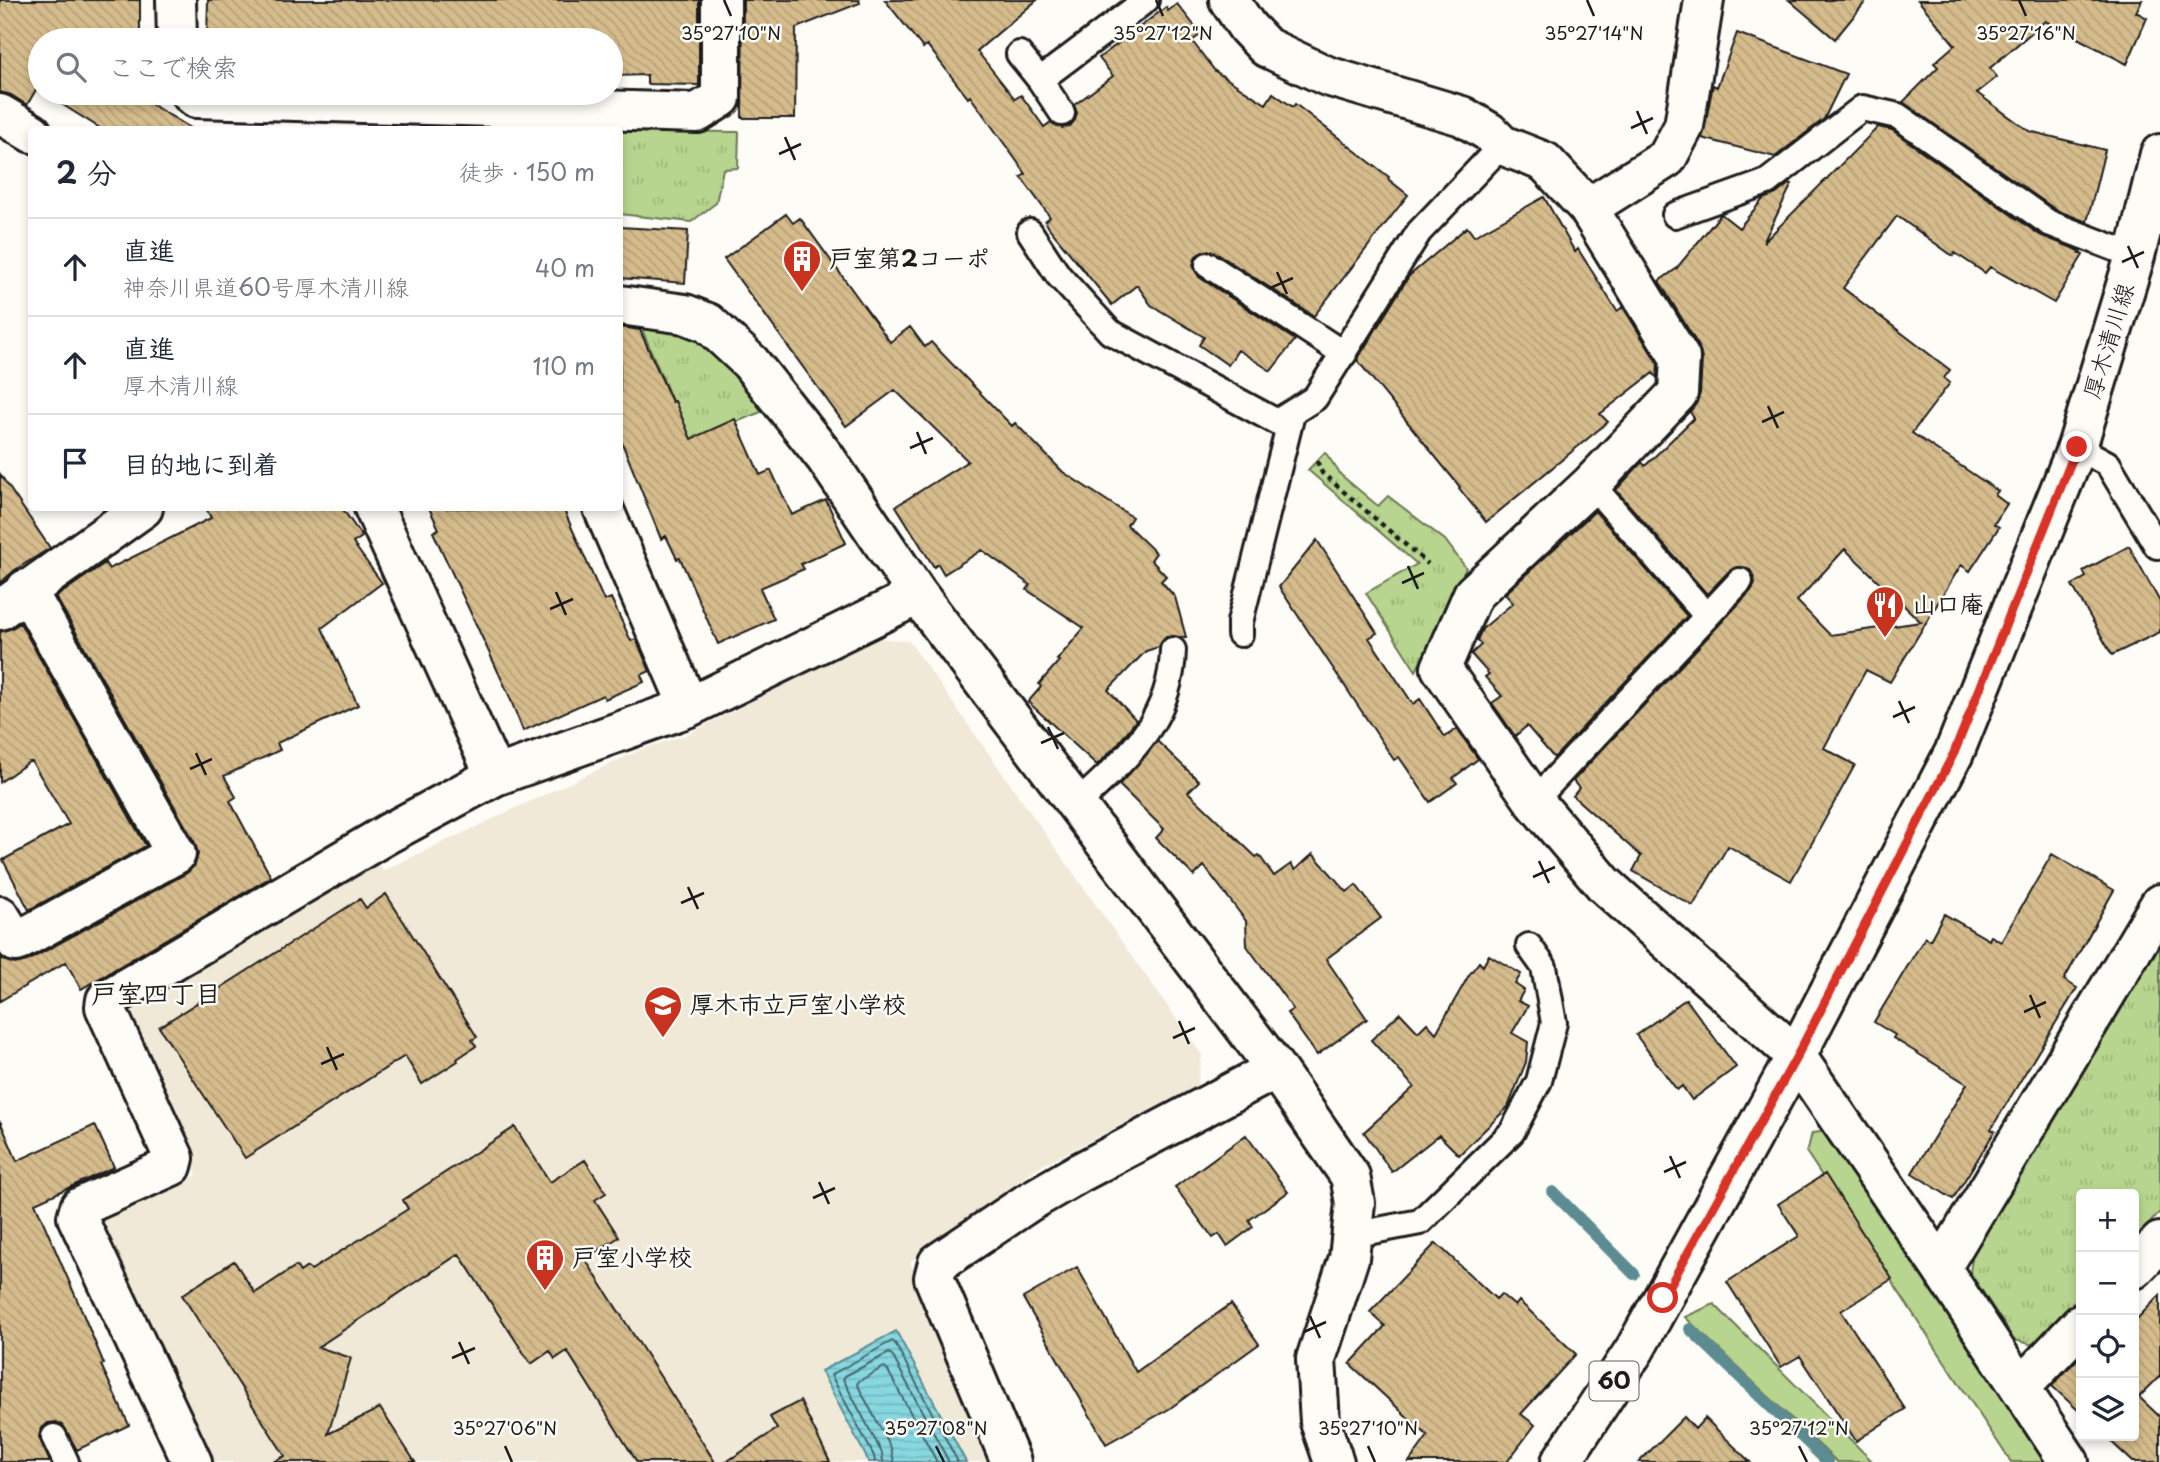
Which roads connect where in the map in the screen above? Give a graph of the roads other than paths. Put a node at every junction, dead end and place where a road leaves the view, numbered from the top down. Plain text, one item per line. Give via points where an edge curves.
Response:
1 (176, 0) edge
2 (721, 0) edge
3 (1146, 0) edge
4 (1229, 0) edge
5 (1704, 0) edge
6 (177, 28) edge
7 (1019, 54) dead end
8 (1040, 80) junction
9 (430, 105) edge
10 (1062, 113) dead end
11 (0, 114) edge
12 (28, 130) edge
13 (1502, 145) junction
14 (2160, 154) edge
15 (1588, 208) junction
16 (1675, 215) dead end
17 (1030, 232) dead end
18 (2135, 256) junction
19 (1208, 265) dead end
20 (623, 305) edge
21 (1344, 354) junction
22 (1294, 413) junction
23 (2077, 447) junction
24 (1591, 484) junction
25 (139, 511) edge
26 (375, 511) edge
27 (604, 511) edge
28 (2160, 545) edge
29 (1740, 581) dead end
30 (918, 595) junction
31 (13, 600) edge
32 (1706, 615) junction
33 (1240, 634) dead end
34 (1173, 650) dead end
35 (689, 707) junction
36 (495, 776) junction
37 (1534, 801) junction
38 (1076, 805) junction
39 (2160, 904) edge
40 (0, 916) edge
41 (1529, 946) dead end
42 (1797, 1056) junction
43 (1276, 1069) junction
44 (1352, 1235) junction
45 (2160, 1242) edge
46 (2139, 1264) edge
47 (1941, 1268) junction
48 (2076, 1329) edge
49 (2021, 1387) junction
50 (54, 1437) dead end
51 (66, 1462) edge
52 (192, 1462) edge
53 (1011, 1462) edge
54 (1334, 1462) edge
55 (1561, 1462) edge
56 (2069, 1462) edge

1 - 6 street
2 - 9 street via 721,98 698,113
3 - 8 lane
4 - 13 street via 1266,47 1327,76 1462,116
5 - 15 street via 1684,127 1667,158
7 - 8 lane
8 - 10 lane
11 - 12 street
13 - 15 street via 1545,162
13 - 21 lane via 1419,232
14 - 18 street, 厚木清川線 / 60
15 - 24 street via 1680,358 1678,393
16 - 18 lane via 1767,182 1862,108 1898,116 2049,223
17 - 22 lane via 1058,275 1110,332 1276,422
18 - 23 street, 厚木清川線 / 60
19 - 21 lane
20 - 30 street via 685,314 708,323 750,362 825,457
21 - 22 lane via 1315,398
22 - 33 lane
23 - 28 lane via 2108,464
23 - 42 street, 厚木清川線 / 60 via 1954,753
24 - 32 lane
24 - 37 street via 1473,594 1441,668
25 - 31 street
26 - 36 street
27 - 35 street
29 - 32 lane
30 - 35 street
30 - 38 street
31 - 40 street via 176,854 16,942
32 - 37 lane
34 - 38 lane via 1167,690 1151,727
35 - 36 street
36 - 52 street via 387,834 106,1000 105,1007 174,1158 172,1166 80,1207 77,1217
37 - 42 street via 1604,884
38 - 43 street
39 - 47 street
41 - 44 lane via 1544,967 1554,1023 1539,1080 1513,1132 1420,1222
42 - 47 street
42 - 55 street, 60 via 1635,1349
43 - 44 street via 1350,1176 1355,1203
43 - 53 street via 1079,1172 938,1263 934,1278
44 - 54 street via 1349,1258 1315,1359 1320,1422
45 - 46 street
47 - 49 street
48 - 49 street
49 - 56 street
50 - 51 lane

